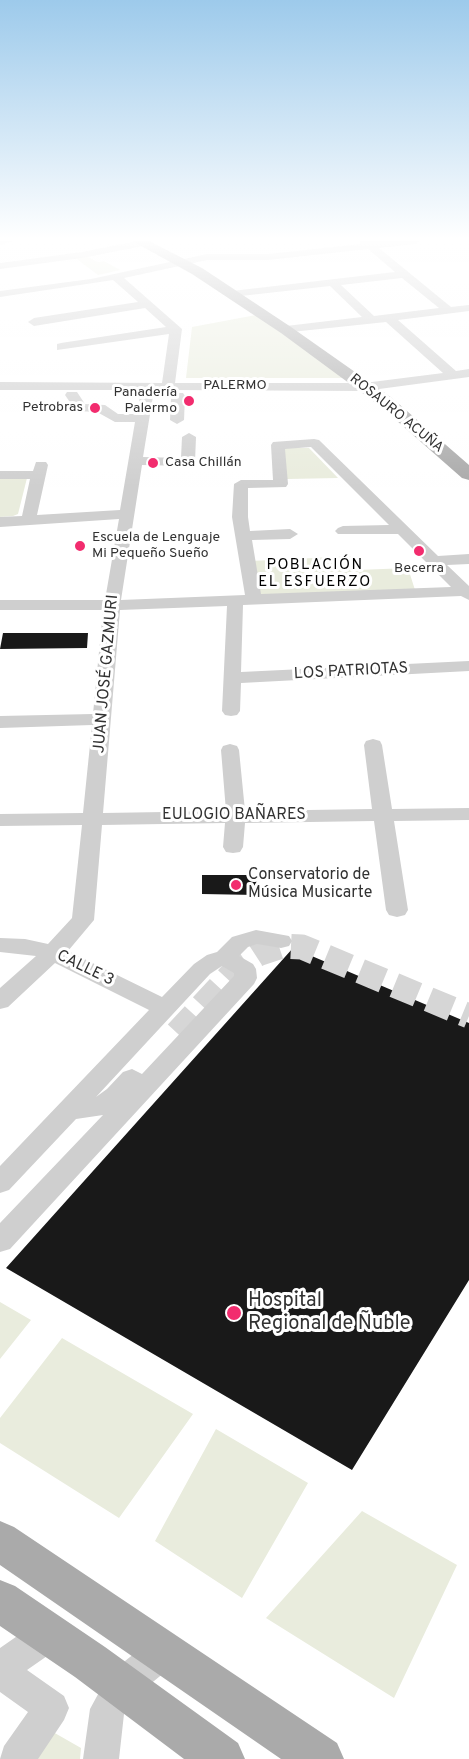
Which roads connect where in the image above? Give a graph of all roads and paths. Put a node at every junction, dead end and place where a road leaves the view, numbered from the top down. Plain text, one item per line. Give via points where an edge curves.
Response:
1 (169, 323) edge
2 (276, 323) edge
3 (345, 323) edge
4 (395, 323) edge
5 (176, 329) junction
6 (286, 330) junction
7 (61, 346) dead end
8 (464, 374) edge
9 (0, 386) edge
10 (147, 391) junction
11 (370, 391) junction
12 (171, 392) junction
13 (0, 394) edge
14 (72, 395) junction
15 (116, 395) junction
16 (100, 408) junction
17 (142, 418) junction
18 (177, 420) dead end
19 (189, 437) dead end
20 (135, 461) junction
21 (469, 474) edge
22 (0, 475) edge
23 (128, 514) junction
24 (28, 520) junction
25 (0, 522) edge
26 (402, 529) junction
27 (343, 531) dead end
28 (290, 534) dead end
29 (244, 536) junction
30 (469, 559) edge
31 (435, 561) junction
32 (467, 593) edge
33 (254, 599) junction
34 (235, 600) junction
35 (0, 605) edge
36 (112, 605) junction
37 (469, 666) edge
38 (232, 678) junction
39 (231, 711) dead end
40 (103, 719) junction
41 (0, 722) edge
42 (373, 745) dead end
43 (230, 750) dead end
44 (469, 814) edge
45 (236, 816) junction
46 (383, 816) junction
47 (93, 818) junction
48 (0, 820) edge
49 (233, 847) dead end
50 (397, 910) dead end
51 (281, 941) dead end
52 (0, 945) edge
53 (53, 953) junction
54 (224, 958) junction
55 (0, 1001) edge
56 (165, 1008) junction
57 (177, 1033) tunnel mouth
58 (69, 1110) junction
59 (11, 1190) edge
60 (0, 1220) edge
61 (0, 1241) edge
62 (0, 1541) edge
63 (0, 1601) edge
64 (48, 1635) junction
65 (163, 1652) junction
66 (0, 1669) edge
67 (121, 1686) junction
68 (17, 1759) edge
69 (101, 1759) edge
70 (222, 1759) edge
71 (321, 1759) edge

1 - 5 street
2 - 6 main road, ROSAURO ACUÑA
3 - 6 street
4 - 8 street
5 - 7 street
5 - 12 street
6 - 11 main road, ROSAURO ACUÑA
8 - 11 street, PALERMO
9 - 10 street, PALERMO
10 - 12 street, PALERMO
10 - 15 street, PALERMO
10 - 17 street, JUAN JOSÉ GAZMURI
11 - 12 street, PALERMO
11 - 21 main road, ROSAURO ACUÑA
12 - 18 street
13 - 14 street, PALERMO
14 - 15 street, PALERMO
14 - 16 street via 81,408
15 - 16 street
16 - 17 street via 115,418
17 - 20 street, JUAN JOSÉ GAZMURI
19 - 20 street via 188,462
20 - 23 street, JUAN JOSÉ GAZMURI
22 - 24 street via 40,470
23 - 24 street
23 - 36 street, JUAN JOSÉ GAZMURI
24 - 25 street
26 - 27 street
26 - 29 street via 314,443 278,445 280,484 241,484
26 - 31 street
28 - 29 street
29 - 33 street
30 - 31 street
31 - 32 street
32 - 33 street
33 - 34 street
34 - 36 street
34 - 38 street
35 - 36 street
36 - 40 street, JUAN JOSÉ GAZMURI
37 - 38 street, LOS PATRIOTAS
38 - 39 street
40 - 41 street
40 - 47 street, JUAN JOSÉ GAZMURI
42 - 46 street
43 - 45 street
44 - 46 street, EULOGIO BAÑARES
45 - 46 street, EULOGIO BAÑARES
45 - 47 street, EULOGIO BAÑARES
45 - 49 street
46 - 50 street
47 - 48 street, EULOGIO BAÑARES
47 - 53 street, JUAN JOSÉ GAZMURI via 83,920
51 - 54 street via 256,938 240,942
52 - 53 street, CALLE 3
53 - 55 street, JUAN JOSÉ GAZMURI
53 - 56 street, CALLE 3
54 - 56 street via 202,969
54 - 61 street via 245,969 246,978
56 - 58 street
57 - 58 street via 116,1096 101,1106
58 - 59 street
59 - 60 street
62 - 65 main road
63 - 64 main road
64 - 66 street
64 - 67 main road
65 - 67 street
65 - 71 main road
66 - 68 street via 52,1708
67 - 69 street via 107,1709
67 - 70 main road

